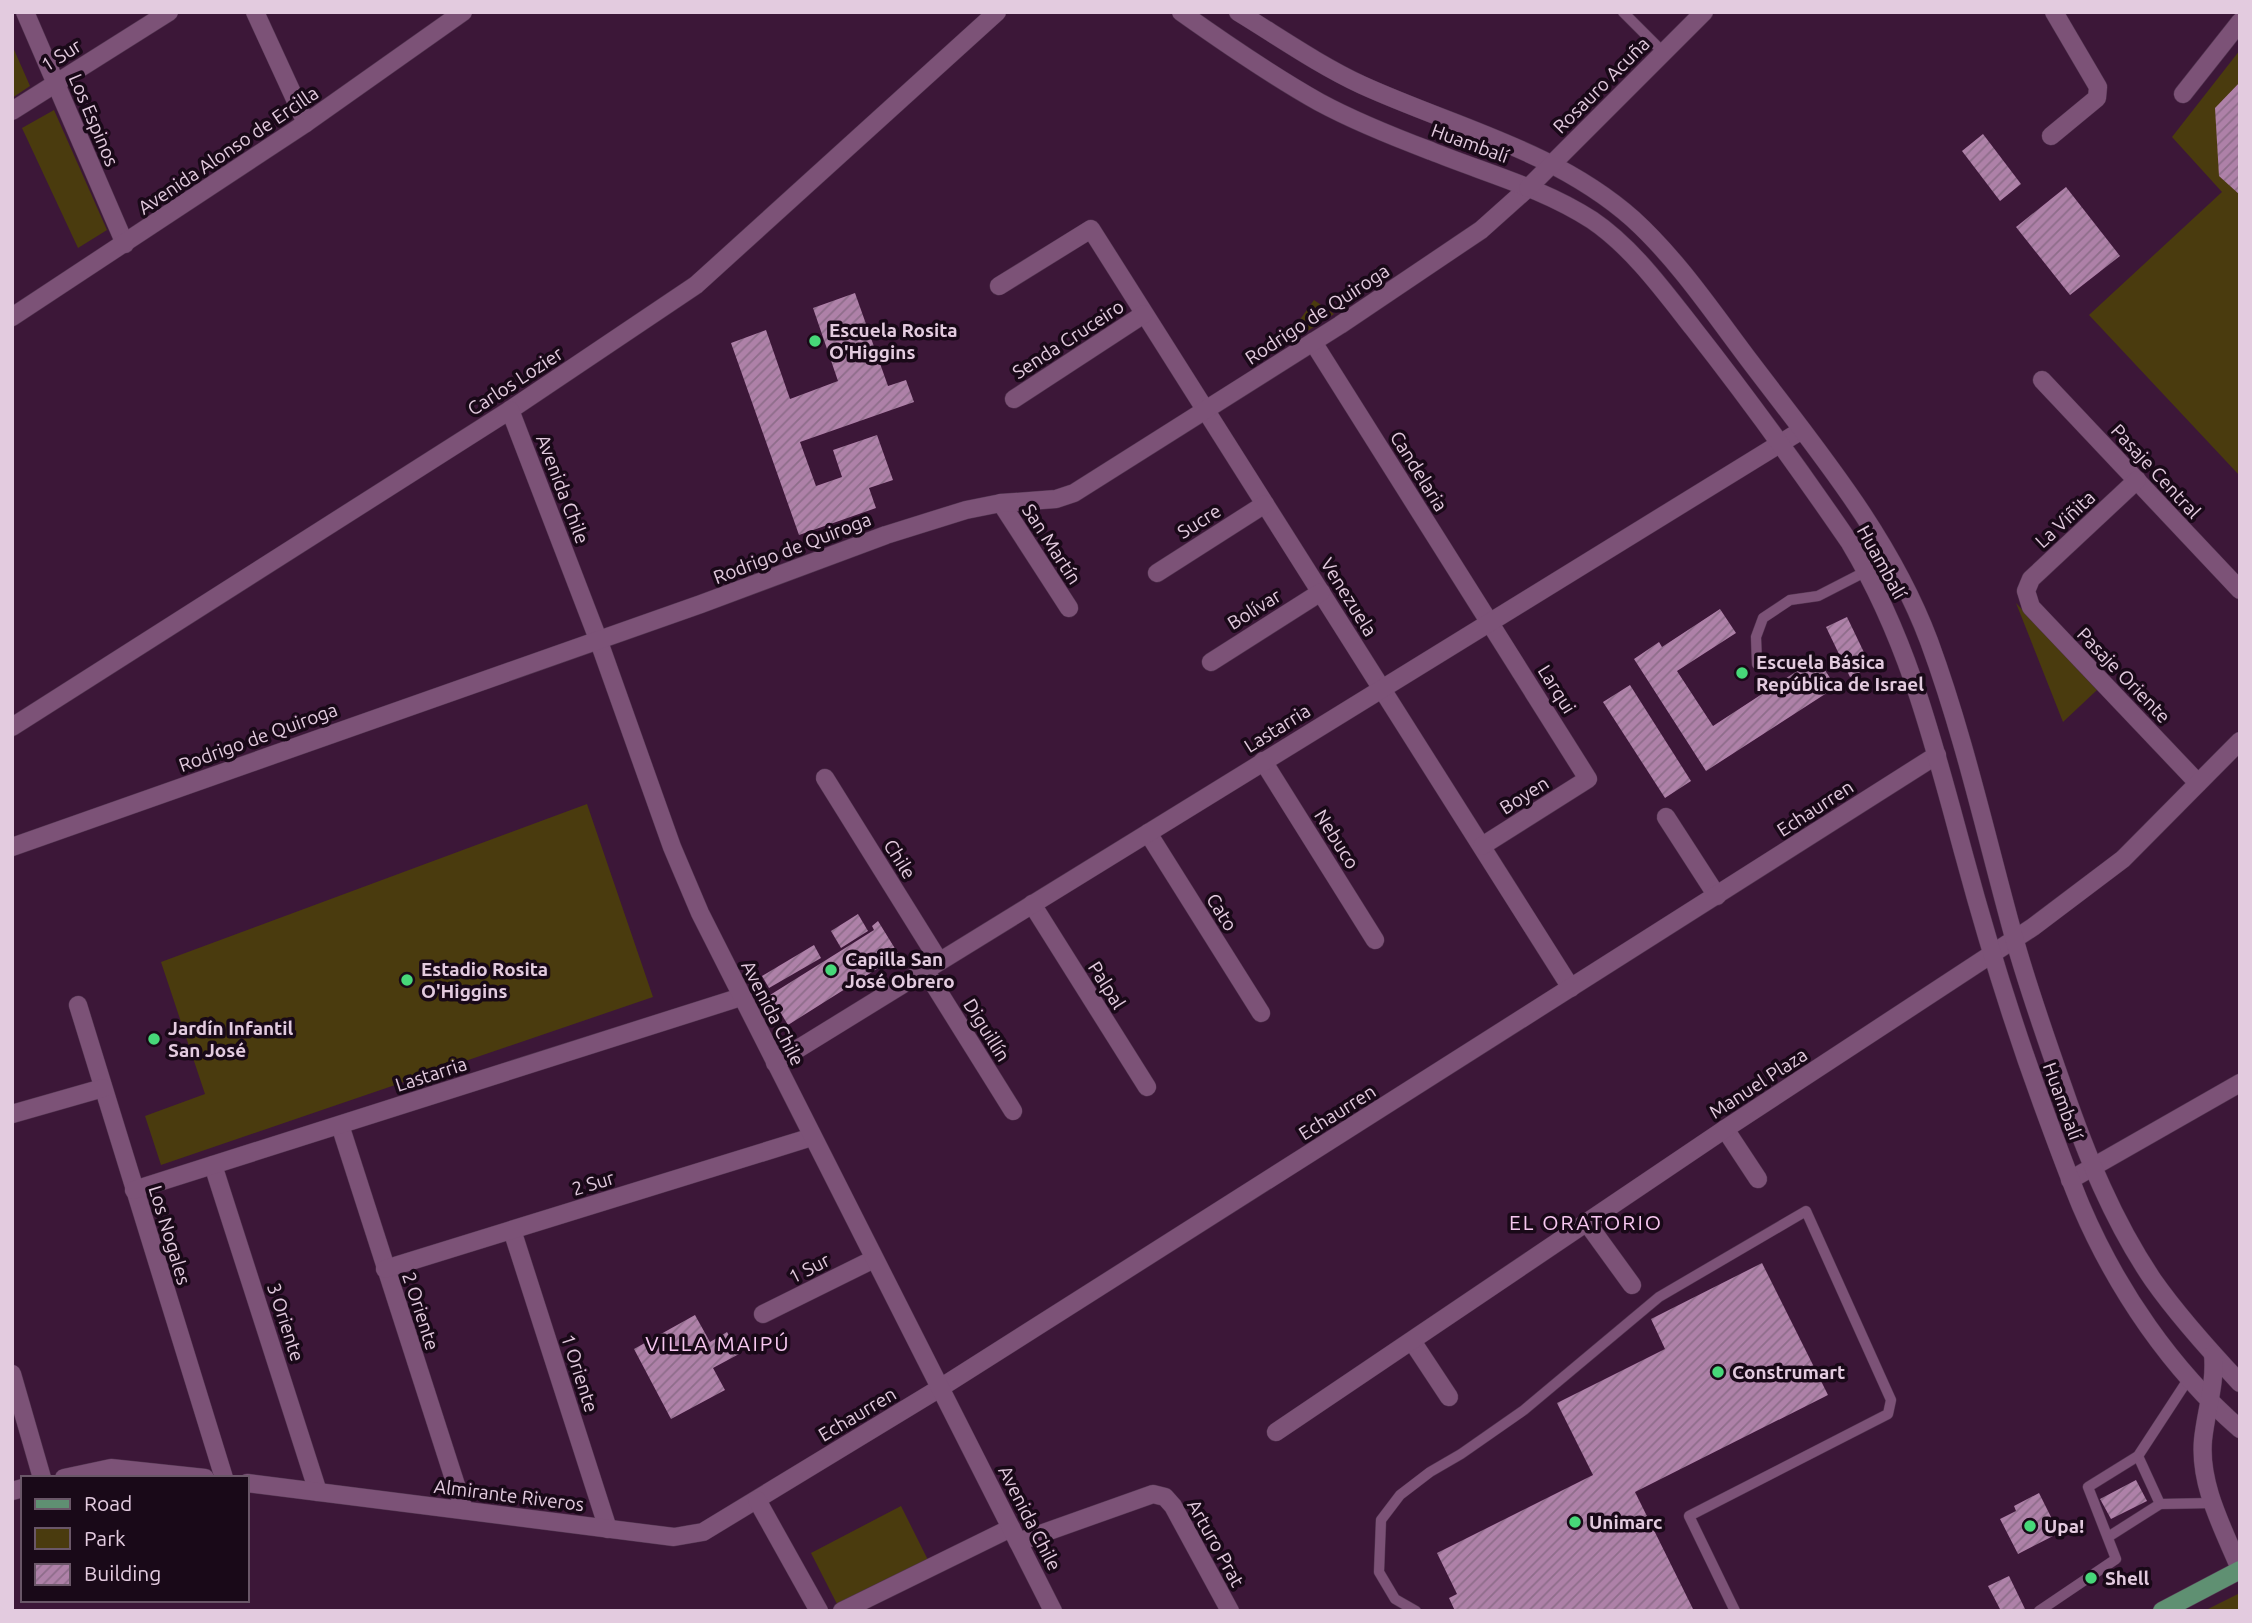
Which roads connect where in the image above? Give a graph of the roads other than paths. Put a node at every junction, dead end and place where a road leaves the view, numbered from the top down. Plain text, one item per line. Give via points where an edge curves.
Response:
1 (25, 12) edge
2 (169, 12) edge
3 (255, 12) edge
4 (463, 12) edge
5 (997, 12) edge
6 (1181, 12) edge
7 (1238, 12) edge
8 (1623, 12) edge
9 (1704, 12) edge
10 (2054, 12) edge
11 (2240, 22) edge
12 (1664, 52) junction
13 (55, 83) junction
14 (2183, 94) dead end
15 (12, 111) edge
16 (306, 123) junction
17 (2050, 136) dead end
18 (1552, 164) junction
19 (1528, 188) junction
20 (125, 244) junction
21 (999, 286) dead end
22 (1144, 314) junction
23 (12, 317) edge
24 (1313, 342) junction
25 (2042, 380) dead end
26 (1014, 399) dead end
27 (510, 410) junction
28 (1206, 411) junction
29 (1802, 430) junction
30 (1780, 444) junction
31 (2137, 480) junction
32 (1001, 503) junction
33 (1265, 504) junction
34 (1892, 558) junction
35 (1866, 570) junction
36 (1157, 573) dead end
37 (2240, 590) edge
38 (2026, 591) joint
39 (1321, 592) junction
40 (1069, 608) dead end
41 (1489, 622) junction
42 (598, 639) junction
43 (1211, 662) dead end
44 (1757, 664) dead end
45 (1382, 688) junction
46 (12, 727) edge
47 (2240, 741) edge
48 (1937, 755) junction
49 (1263, 761) junction
50 (825, 778) dead end
51 (1588, 779) joint
52 (2198, 783) junction
53 (1666, 817) dead end
54 (1148, 833) junction
55 (12, 846) edge
56 (1482, 846) junction
57 (1717, 896) junction
58 (1032, 904) junction
59 (1375, 940) dead end
60 (2014, 940) junction
61 (1992, 956) junction
62 (932, 966) junction
63 (1571, 988) junction
64 (741, 997) junction
65 (78, 1005) dead end
66 (1261, 1013) dead end
67 (775, 1063) junction
68 (2240, 1083) edge
69 (1147, 1087) dead end
70 (103, 1088) junction
71 (1013, 1111) dead end
72 (12, 1114) edge
73 (340, 1125) junction
74 (1725, 1129) junction
75 (812, 1137) junction
76 (213, 1165) junction
77 (2092, 1166) junction
78 (1758, 1179) dead end
79 (2070, 1180) junction
80 (134, 1190) junction
81 (1587, 1223) junction
82 (512, 1230) junction
83 (874, 1259) junction
84 (385, 1269) junction
85 (1632, 1285) dead end
86 (764, 1314) dead end
87 (1412, 1341) junction
88 (2213, 1354) junction
89 (12, 1374) edge
90 (2189, 1378) junction
91 (2240, 1383) edge
92 (940, 1388) junction
93 (1450, 1397) dead end
94 (2211, 1402) junction
95 (2240, 1429) edge
96 (1276, 1432) dead end
97 (2138, 1456) junction
98 (41, 1476) edge
99 (73, 1476) edge
100 (186, 1476) edge
101 (223, 1476) edge
102 (248, 1483) edge
103 (318, 1492) junction
104 (757, 1500) junction
105 (2213, 1503) junction
106 (2160, 1504) junction
107 (464, 1510) junction
108 (608, 1529) junction
109 (1015, 1535) junction
110 (2108, 1537) junction
111 (2240, 1569) edge
112 (871, 1604) edge
113 (2053, 1608) edge
114 (819, 1611) edge
115 (842, 1611) edge
116 (1053, 1611) edge
117 (1230, 1611) edge
118 (1416, 1611) edge
119 (1735, 1611) edge
120 (2039, 1611) edge
121 (2162, 1611) edge

1 - 13 street, Los Espinos
2 - 13 street, 1 Sur
3 - 16 street
4 - 16 street, Avenida Alonso de Ercilla
5 - 27 street, Carlos Lozier via 696,285
6 - 19 street, Huambalí via 1236,52 1321,103
7 - 18 street, Huambalí via 1358,83
8 - 12 lane
9 - 12 street, Rosauro Acuña
10 - 17 street via 2098,92 2097,98
11 - 14 street
12 - 18 street, Rosauro Acuña
13 - 15 street, 1 Sur
13 - 20 street, Los Espinos
16 - 20 street, Avenida Alonso de Ercilla
18 - 19 street, Rosauro Acuña
18 - 29 street, Huambalí via 1617,205 1653,239
19 - 24 street, Rodrigo de Quiroga via 1481,230
19 - 30 street, Huambalí via 1583,215 1622,246 1675,306
20 - 23 street, Avenida Alonso de Ercilla
21 - 22 street, Venezuela via 1091,229
22 - 26 street, Senda Cruceiro
22 - 28 street, Venezuela
24 - 28 street, Rodrigo de Quiroga
24 - 41 street, Candelaria
25 - 31 street, Pasaje Central
27 - 42 street, Avenida Chile
27 - 46 street, Carlos Lozier
28 - 32 street, Rodrigo de Quiroga via 1074,493 1056,499
28 - 33 street, Venezuela
29 - 30 street, Lastarria
29 - 34 street, Huambalí
30 - 35 street, Huambalí
30 - 41 street, Lastarria
31 - 37 street, Pasaje Central
31 - 38 street, La Viñita via 2031,579
32 - 40 street, San Martín
32 - 42 street, Rodrigo de Quiroga via 886,535
33 - 36 street, Sucre
33 - 39 street, Venezuela
34 - 35 lane
34 - 60 street, Huambalí via 1939,670
35 - 44 lane via 1818,596 1790,600 1763,618 1756,637
35 - 48 street, Huambalí via 1908,662
38 - 52 street, Pasaje Oriente via 2031,607
39 - 43 street, Bolívar
39 - 45 street, Venezuela
41 - 45 street, Lastarria
41 - 51 street, Larqui
42 - 55 street, Rodrigo de Quiroga
42 - 64 street, Avenida Chile via 672,847
45 - 49 street, Lastarria
45 - 56 street, Venezuela
47 - 52 street, Manuel Plaza
48 - 57 street, Echaurren
48 - 61 street, Huambalí
49 - 54 street, Lastarria
49 - 59 street, Nebuco
50 - 62 street, Chile
51 - 56 street, Boyen
52 - 60 street, Manuel Plaza via 2123,859
53 - 57 street
54 - 58 street, Lastarria
54 - 66 street, Cato
56 - 63 street, Venezuela
57 - 63 street, Echaurren
58 - 62 street, Lastarria
58 - 69 street, Palpal
60 - 61 street, Manuel Plaza
60 - 77 street, Huambalí
61 - 74 street, Manuel Plaza
61 - 79 street, Huambalí
62 - 67 street, Lastarria
62 - 71 street, Diguillín
63 - 92 street, Echaurren
64 - 67 street, Avenida Chile
64 - 73 street, Lastarria
65 - 70 street, Los Nogales
67 - 75 street, Avenida Chile
68 - 77 street
70 - 72 street
70 - 80 street, Los Nogales
73 - 76 street, Lastarria
73 - 84 street, 2 Oriente
74 - 78 street
74 - 81 street, Manuel Plaza
75 - 82 street, 2 Sur
75 - 83 street, Avenida Chile
76 - 80 street, Lastarria
76 - 103 street, 3 Oriente
77 - 79 street
77 - 88 street, Huambalí via 2152,1279
79 - 90 street, Huambalí via 2121,1284
80 - 101 street, Los Nogales
81 - 85 street
81 - 87 street, Manuel Plaza
82 - 84 street, 2 Sur
82 - 108 street, 1 Oriente
83 - 86 street, 1 Sur
83 - 92 street, Avenida Chile
84 - 107 street, 2 Oriente
87 - 93 street
87 - 96 street, Manuel Plaza
88 - 91 street, Huambalí
88 - 94 street
89 - 98 street
90 - 94 street, Huambalí
90 - 97 lane
92 - 104 street, Echaurren
92 - 109 street, Avenida Chile
94 - 95 street, Huambalí
94 - 105 street via 2203,1440
97 - 106 lane
97 - 110 lane via 2088,1487
99 - 100 street via 111,1468
102 - 103 street, Almirante Riveros
103 - 107 street, Almirante Riveros
104 - 108 street, Almirante Riveros via 695,1535
104 - 114 street
105 - 106 lane
105 - 111 street
106 - 110 lane
107 - 108 street, Almirante Riveros
109 - 112 street
109 - 116 street, Avenida Chile
109 - 117 street, Arturo Prat via 1153,1494 1165,1497
110 - 113 lane via 2116,1559
111 - 121 main road
112 - 115 street
113 - 120 lane
118 - 119 lane via 1395,1599 1379,1572 1381,1520 1400,1495 1524,1410 1659,1297 1806,1211 1891,1400 1888,1414 1689,1516

